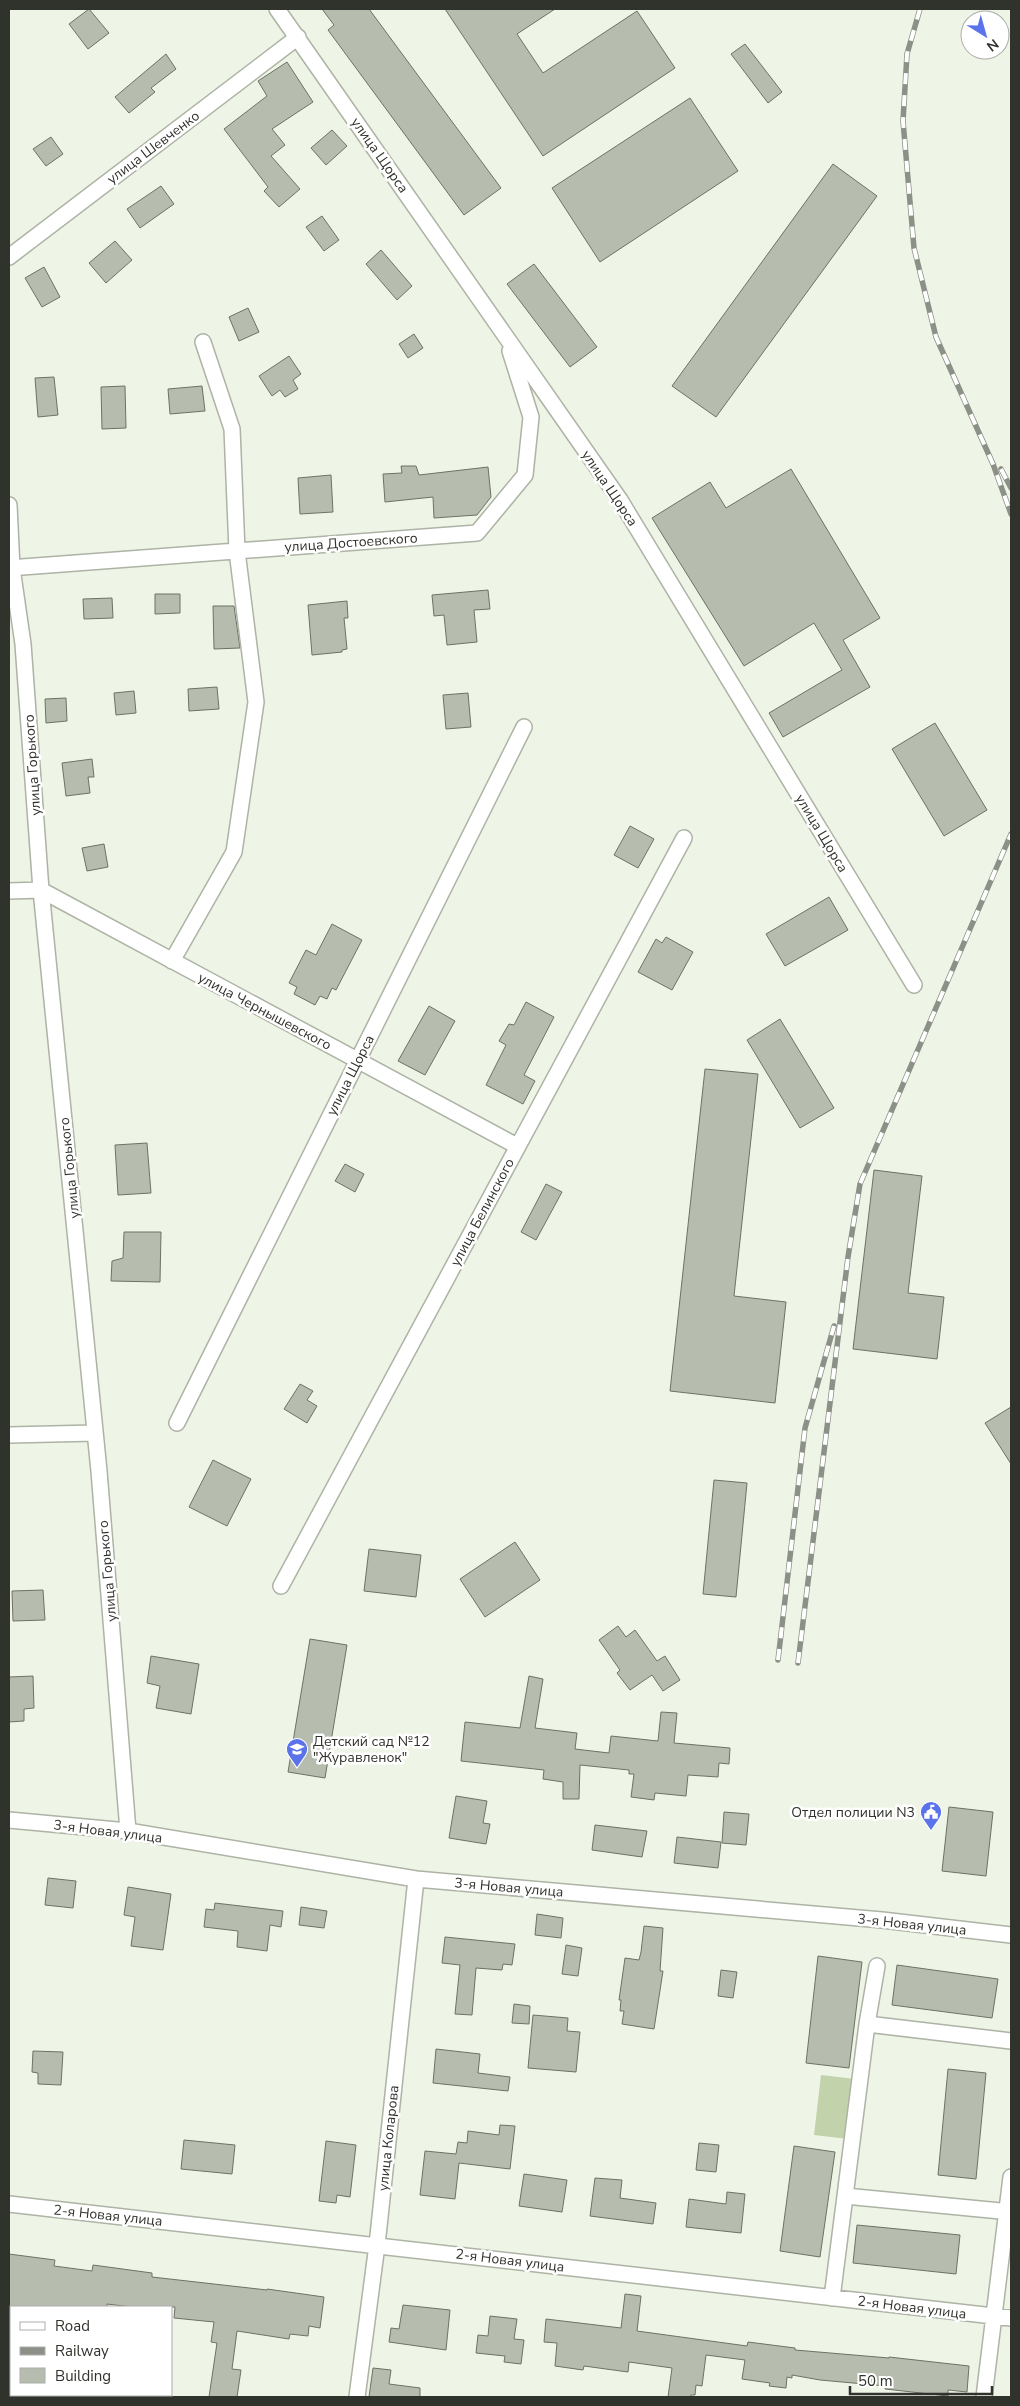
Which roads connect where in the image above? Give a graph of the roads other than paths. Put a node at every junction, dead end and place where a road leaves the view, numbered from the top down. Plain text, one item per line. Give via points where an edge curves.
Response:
1 (277, 9) edge
2 (298, 37) junction
3 (9, 258) edge
4 (506, 337) junction
5 (203, 342) dead end
6 (9, 505) edge
7 (238, 551) junction
8 (10, 568) edge
9 (524, 727) dead end
10 (684, 838) dead end
11 (41, 890) junction
12 (9, 892) edge
13 (172, 960) junction
14 (914, 985) dead end
15 (357, 1061) junction
16 (517, 1146) junction
17 (177, 1423) dead end
18 (95, 1432) junction
19 (9, 1435) edge
20 (281, 1586) dead end
21 (9, 1820) edge
22 (128, 1831) junction
23 (416, 1879) junction
24 (1011, 1935) edge
25 (877, 1966) dead end
26 (867, 2024) junction
27 (1011, 2041) edge
28 (1011, 2177) edge
29 (845, 2196) junction
30 (9, 2204) edge
31 (1009, 2212) edge
32 (377, 2245) junction
33 (832, 2298) junction
34 (995, 2317) junction
35 (1011, 2318) edge
36 (357, 2397) edge
37 (984, 2397) edge

1 - 2 street, улица Щорса
2 - 3 street, улица Шевченко
2 - 4 street, улица Щорса
4 - 7 street, улица Достоевского via 531,417 525,475 477,533
4 - 14 street, улица Щорса via 620,500
5 - 7 street via 232,429
6 - 8 street, улица Горького
7 - 8 street, улица Достоевского
7 - 13 street via 256,702 234,852
8 - 11 street, улица Горького via 23,644
9 - 15 street, улица Щорса
10 - 16 street, улица Белинского
11 - 12 street
11 - 13 street, улица Чернышевского
11 - 18 street, улица Горького
13 - 15 street, улица Чернышевского
15 - 16 street, улица Чернышевского
15 - 17 street, улица Щорса
16 - 20 street, улица Белинского
18 - 19 street
18 - 22 street, улица Горького
21 - 22 street, 3-я Новая улица
22 - 23 street, 3-я Новая улица
23 - 24 street, 3-я Новая улица via 882,1920
23 - 32 street, улица Коларова
25 - 26 street
26 - 27 street
26 - 29 street
28 - 31 street
29 - 31 street
29 - 33 street
30 - 32 street, 2-я Новая улица
31 - 34 street
32 - 33 street, 2-я Новая улица
32 - 36 street, улица Коларова
33 - 34 street, 2-я Новая улица
34 - 35 street, 2-я Новая улица
34 - 37 street

